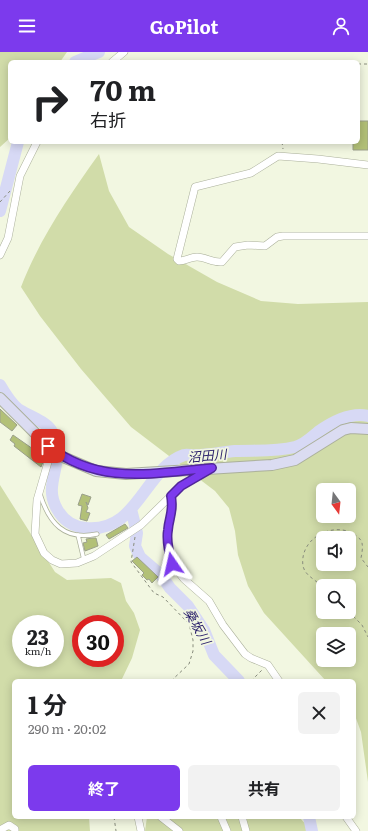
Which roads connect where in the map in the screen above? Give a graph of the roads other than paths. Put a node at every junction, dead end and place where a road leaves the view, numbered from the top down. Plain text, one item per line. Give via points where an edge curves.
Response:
1 (124, 52) edge
2 (114, 60) edge
3 (36, 144) edge
4 (368, 165) edge
5 (368, 236) edge
6 (0, 255) edge
7 (0, 398) edge
8 (368, 429) edge
9 (39, 437) junction
10 (212, 468) junction
11 (40, 493) junction
12 (171, 496) junction
13 (97, 534) dead end
14 (78, 535) junction
15 (84, 560) junction
16 (278, 679) edge
17 (138, 819) edge
18 (164, 819) edge
19 (222, 819) edge
20 (243, 819) edge
21 (347, 819) edge
22 (0, 830) edge
23 (15, 831) edge
24 (141, 831) edge
25 (179, 831) edge
26 (227, 831) edge
27 (246, 831) edge
28 (356, 831) edge

1 - 2 street
3 - 6 street via 17,187 8,238
4 - 5 street via 284,156 273,158 251,174 194,187 177,259 179,261 198,257 222,262 235,247 248,244 265,246 277,237 283,236
7 - 9 main road
8 - 10 main road via 343,430 304,455 286,462
9 - 10 main road via 63,458 96,471 126,474
9 - 11 street via 48,462
10 - 12 street via 181,486
11 - 14 lane via 54,524 68,533
11 - 15 street via 37,500 35,534 44,553 61,564
12 - 15 street via 134,529
12 - 16 street via 173,507 168,541 172,564 184,579 209,601 245,654 268,664
13 - 14 lane
14 - 15 lane
17 - 24 street
18 - 25 street
19 - 26 street
20 - 27 street
21 - 28 street
22 - 23 street via 9,825

